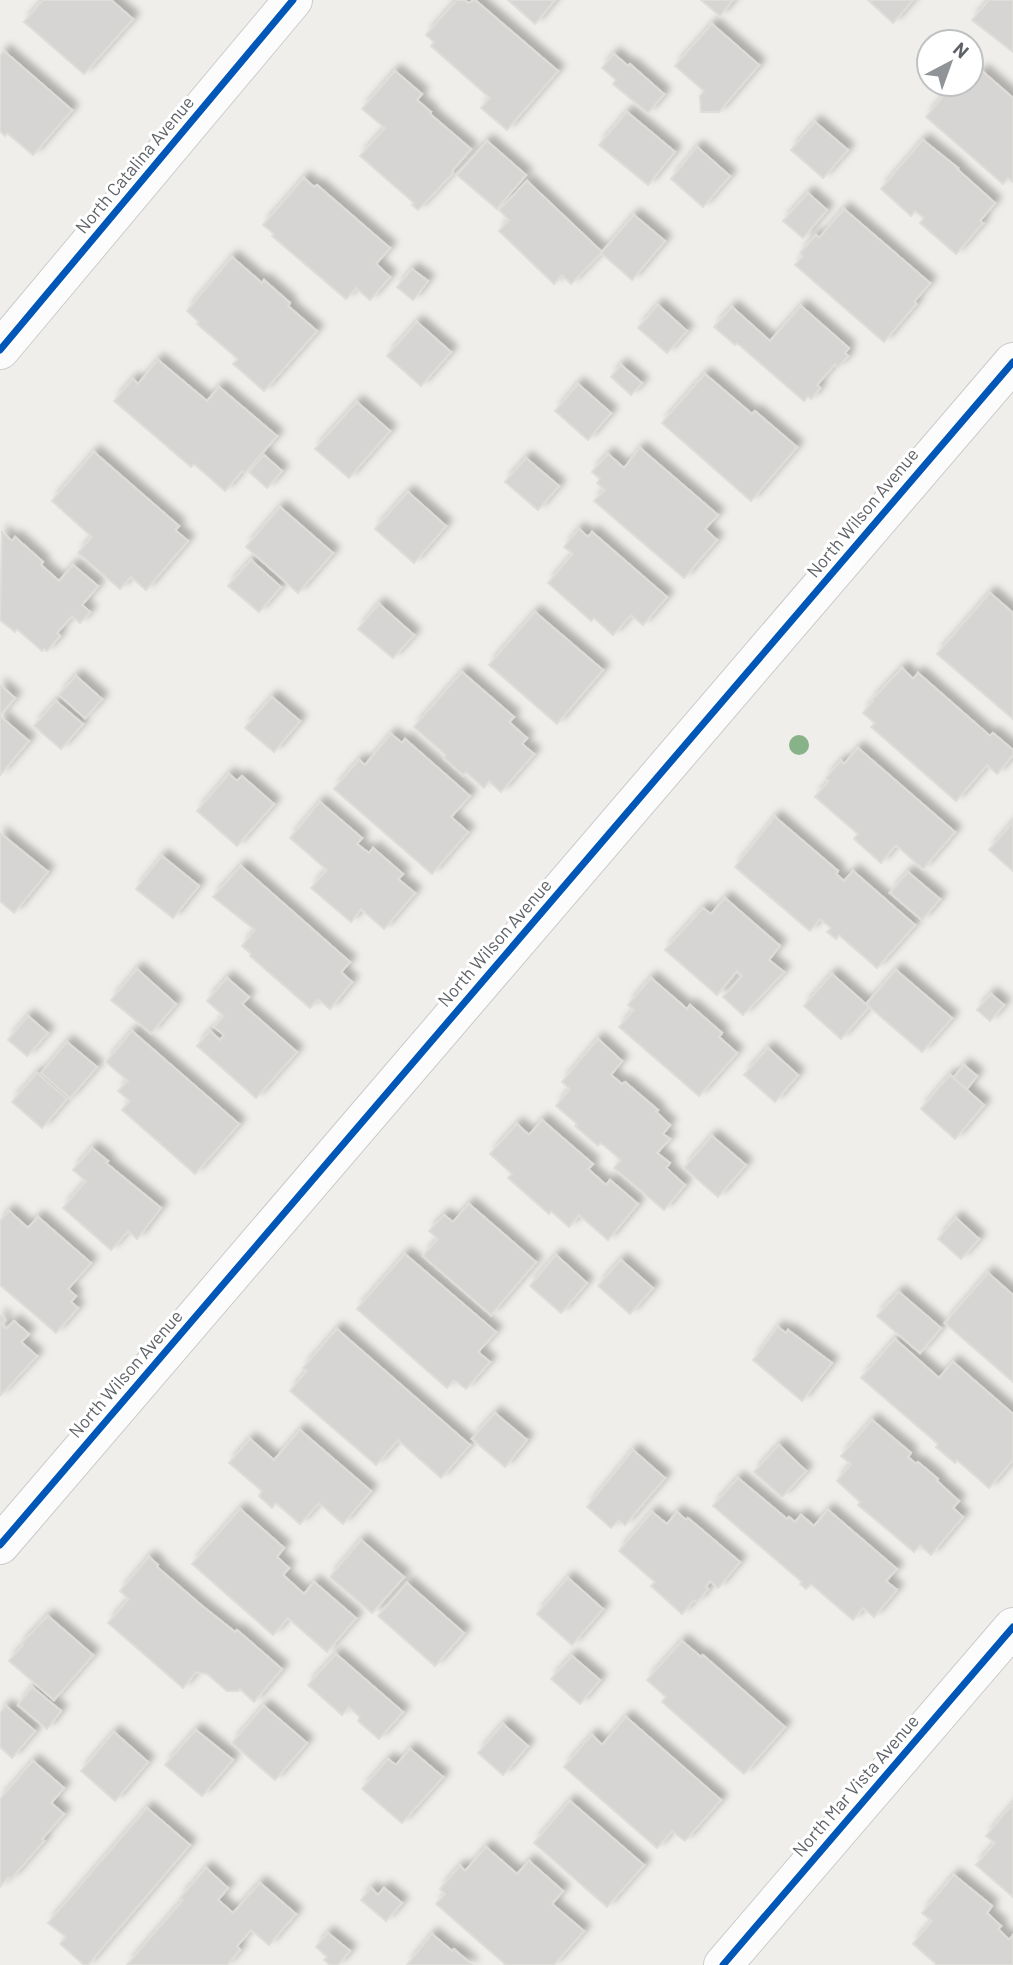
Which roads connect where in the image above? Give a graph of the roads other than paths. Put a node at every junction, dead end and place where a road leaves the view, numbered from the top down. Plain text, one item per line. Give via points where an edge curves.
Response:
1 (293, 0) edge
2 (0, 350) edge
3 (1013, 362) edge
4 (0, 1545) edge
5 (1013, 1627) edge
6 (723, 1965) edge

1 - 2 street, North Catalina Avenue
3 - 4 street, North Wilson Avenue
5 - 6 street, North Mar Vista Avenue

